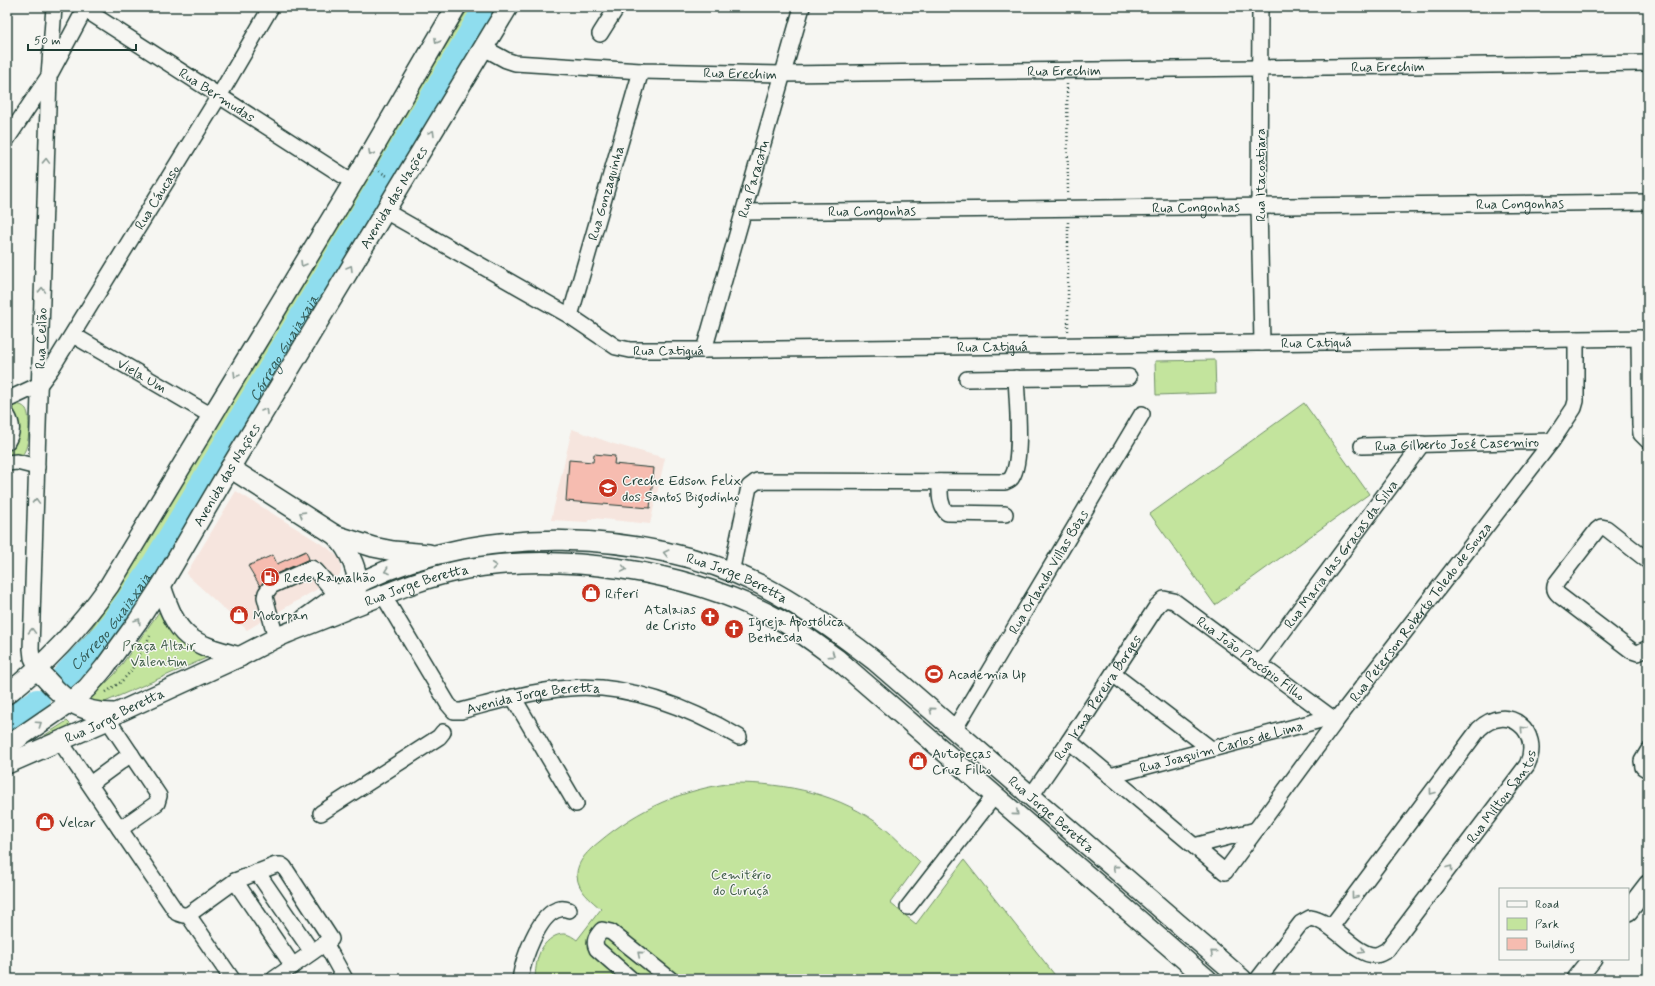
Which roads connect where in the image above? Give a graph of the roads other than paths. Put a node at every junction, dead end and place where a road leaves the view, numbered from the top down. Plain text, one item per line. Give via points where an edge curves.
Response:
1 (54, 7) edge
2 (271, 7) edge
3 (456, 7) edge
4 (508, 7) edge
5 (617, 7) edge
6 (802, 7) edge
7 (1260, 7) edge
8 (84, 8) edge
9 (600, 34) dead end
10 (484, 48) junction
11 (1648, 64) edge
12 (1260, 68) junction
13 (640, 71) junction
14 (783, 74) junction
15 (49, 76) junction
16 (219, 96) junction
17 (7, 139) edge
18 (353, 182) junction
19 (1648, 202) edge
20 (1259, 206) junction
21 (385, 211) junction
22 (744, 212) junction
23 (570, 316) junction
24 (73, 335) junction
25 (1643, 338) edge
26 (1576, 339) junction
27 (1262, 343) junction
28 (704, 350) junction
29 (1129, 377) dead end
30 (1016, 378) junction
31 (967, 379) dead end
32 (39, 385) junction
33 (7, 400) edge
34 (1142, 414) dead end
35 (7, 415) edge
36 (212, 416) junction
37 (1552, 441) junction
38 (1648, 441) edge
39 (7, 442) edge
40 (1422, 444) junction
41 (1362, 446) dead end
42 (7, 463) edge
43 (37, 467) junction
44 (230, 468) junction
45 (940, 482) junction
46 (1006, 514) dead end
47 (335, 534) junction
48 (438, 555) junction
49 (1648, 562) edge
50 (731, 573) junction
51 (357, 584) junction
52 (161, 586) junction
53 (337, 595) junction
54 (383, 595) junction
55 (1164, 599) joint
56 (281, 636) junction
57 (1648, 648) edge
58 (240, 657) junction
59 (1259, 664) junction
60 (37, 669) junction
61 (1113, 674) junction
62 (7, 694) edge
63 (513, 697) junction
64 (70, 702) junction
65 (112, 716) junction
66 (1334, 719) junction
67 (954, 730) junction
68 (443, 732) dead end
69 (739, 737) dead end
70 (60, 741) junction
71 (1069, 741) junction
72 (7, 746) edge
73 (1211, 749) junction
74 (1648, 751) edge
75 (131, 754) junction
76 (7, 764) edge
77 (1648, 770) edge
78 (1110, 776) junction
79 (90, 784) junction
80 (995, 795) junction
81 (1031, 796) junction
82 (576, 804) dead end
83 (321, 813) dead end
84 (120, 829) junction
85 (1256, 830) junction
86 (1194, 846) junction
87 (257, 872) junction
88 (235, 881) junction
89 (1648, 885) edge
90 (908, 907) dead end
91 (569, 910) dead end
92 (1629, 910) edge
93 (188, 915) junction
94 (1331, 927) junction
95 (325, 943) junction
96 (312, 952) junction
97 (1591, 960) edge
98 (293, 966) junction
99 (232, 979) edge
100 (274, 979) edge
101 (345, 979) edge
102 (520, 979) edge
103 (631, 979) edge
104 (670, 979) edge
105 (1207, 979) edge
106 (1242, 979) edge
107 (1258, 979) edge
108 (1576, 979) edge

1 - 15 street, Rua Ceilão
2 - 16 street, Rua Cáucaso
3 -> 18 main road
4 - 10 main road, Avenida das Nações
5 - 9 street
6 - 14 street, Rua Paracatu
7 - 12 street, Rua Itacoatiara
8 - 15 street
8 - 16 street, Rua Bermudas
10 - 13 street, Rua Erechim via 515,63
21 -> 10 main road, Avenida das Nações
11 - 12 street, Rua Erechim
12 - 14 street, Rua Erechim
12 - 20 street, Rua Itacoatiara
13 - 14 street, Rua Erechim
13 - 23 street, Rua Gonzaguinha
14 - 22 street, Rua Paracatu
15 - 17 street
32 -> 15 street, Rua Ceilão
16 - 18 street, Rua Bermudas
16 - 24 street, Rua Cáucaso
18 -> 36 main road
19 - 20 street, Rua Congonhas
20 - 22 street, Rua Congonhas
20 - 27 street, Rua Itacoatiara
21 - 23 street, Rua Catiguá
44 -> 21 main road, Avenida das Nações
22 - 28 street, Rua Paracatu
23 - 28 street, Rua Catiguá via 623,350
24 - 32 street, Rua Cáucaso
24 - 36 street, Viela Um
25 - 26 street, Rua Catiguá
25 - 38 street, Rua Catiguá via 1640,426 1641,434
26 - 27 street, Rua Catiguá
26 - 37 street, Rua Peterson Roberto Toledo de Souza via 1576,401
27 - 28 street, Rua Catiguá
29 - 30 street
30 - 31 street
30 - 45 street via 1018,453 1013,477 1005,482
32 - 33 street
32 - 43 street, Rua Ceilão
34 - 67 street, Rua Orlando Villas Bôas
35 - 39 street via 12,426
36 - 60 main road via 105,592 76,629
37 - 40 street, Rua Gilberto José Casemiro
37 - 66 street, Rua Peterson Roberto Toledo de Souza
40 - 41 street, Rua Gilberto José Casemiro
40 - 59 street, Rua Maria das Gracas da Silva
42 - 43 street via 17,462
60 -> 43 street, Rua Ceilão via 31,649
47 -> 44 main road
44 - 52 main road, Avenida das Nações
45 - 46 street via 942,504 947,513
45 - 50 street via 753,483 749,487
47 - 48 main road via 373,547
47 - 51 main road via 350,556
50 -> 48 main road, Rua Jorge Beretta via 654,550 581,541 509,542
48 -> 51 main road, Rua Jorge Beretta via 388,570
49 - 57 street via 1606,528 1601,527 1561,576 1555,591 1632,651 1638,652
67 -> 50 main road, Rua Jorge Beretta via 842,635 791,602
51 - 53 main road, Rua Jorge Beretta
51 - 56 main road via 354,597
52 - 58 main road via 172,617 183,632 204,647
64 -> 52 main road, Avenida das Nações via 87,688 104,668
53 - 56 main road, Rua Jorge Beretta
53 - 56 street via 311,568 271,586 265,597
54 - 56 main road, Rua Jorge Beretta
54 - 63 street, Avenida Jorge Beretta via 454,711
54 -> 80 main road, Rua Jorge Beretta via 454,572 511,564 580,564 614,567 649,573 716,592 773,617 809,639 864,681
55 - 59 street, Rua João Procópio Filho via 1174,601
55 - 61 street, Rua Irma Pereira Borges
56 - 58 main road, Rua Jorge Beretta
58 - 65 main road, Rua Jorge Beretta
59 - 66 street, Rua João Procópio Filho
60 - 62 main road
60 - 64 main road via 59,694
61 - 71 street, Rua Irma Pereira Borges
61 - 73 street
63 - 69 street, Avenida Jorge Beretta via 570,688 631,693 697,715
63 - 82 street
64 - 65 main road
72 -> 64 main road, Avenida das Nações
65 - 70 main road, Rua Jorge Beretta
65 - 75 street
66 - 73 street, Rua Joaquim Carlos de Lima
66 - 85 street, Rua Peterson Roberto Toledo de Souza
67 - 81 main road, Rua Jorge Beretta
68 - 83 street
70 - 76 main road, Rua Jorge Beretta
70 - 79 street
71 - 78 street
71 - 81 street, Rua Irma Pereira Borges
73 - 78 street, Rua Joaquim Carlos de Lima
74 - 77 street via 1642,761
75 - 79 street
75 - 84 street via 159,796 159,800
78 - 86 street
79 - 84 street
80 - 90 street
80 -> 105 main road, Rua Jorge Beretta
106 -> 81 main road, Rua Jorge Beretta
84 - 93 street via 177,913
85 - 86 street
85 - 86 street, Rua Peterson Roberto Toledo de Souza via 1225,872
87 - 88 street
87 - 95 street via 276,865 284,868 331,939
87 - 96 street
88 - 93 street
88 - 98 street
89 - 92 main road
91 - 102 street via 560,909 553,912 540,926 530,942
93 - 99 street
94 -> 94 street, Rua Milton Santos via 1368,954 1380,953 1392,944 1527,765 1532,749 1528,733 1522,727 1502,718 1489,721 1479,729
94 - 107 street, Rua Milton Santos via 1314,919 1305,920
95 - 96 street
95 - 101 street
96 - 98 street
97 - 108 main road
98 - 100 street
104 -> 103 street via 611,932 602,930 594,944

